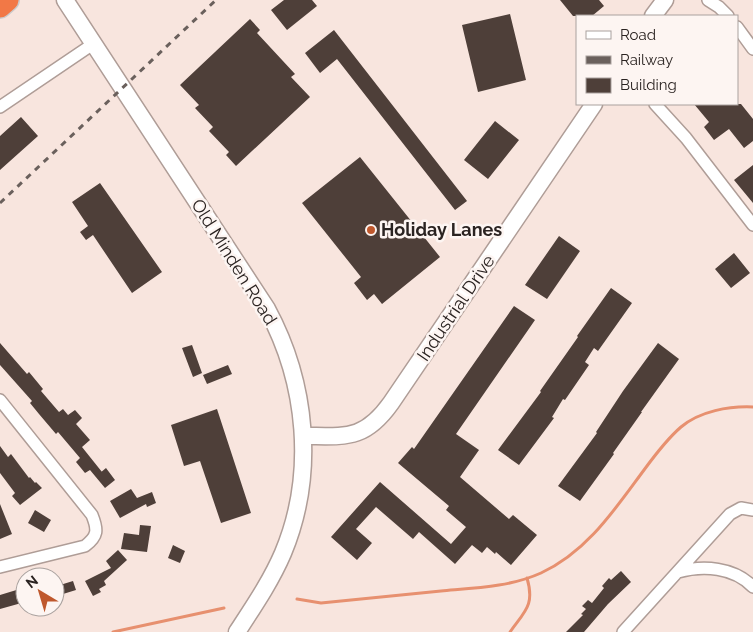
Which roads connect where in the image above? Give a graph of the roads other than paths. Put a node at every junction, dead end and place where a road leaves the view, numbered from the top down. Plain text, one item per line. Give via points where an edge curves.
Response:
1 (8, 0) edge
2 (65, 0) edge
3 (664, 0) edge
4 (708, 0) edge
5 (0, 7) edge
6 (655, 15) edge
7 (727, 15) edge
8 (738, 28) edge
9 (93, 44) junction
10 (753, 50) edge
11 (593, 105) edge
12 (656, 105) edge
13 (0, 107) edge
14 (753, 225) edge
15 (0, 400) edge
16 (303, 436) junction
17 (749, 509) edge
18 (0, 567) edge
19 (678, 572) junction
20 (753, 587) edge
21 (237, 632) edge
22 (623, 632) edge

1 - 5 highway
2 - 9 main road, Old Minden Road
3 - 6 main road
4 - 7 street
8 - 10 street
9 - 13 street
9 - 16 main road, Old Minden Road via 267,309 295,380
11 - 16 main road, Industrial Drive via 379,419 354,434
12 - 14 street via 686,138
15 - 18 street via 92,515 97,529 95,537 85,546
16 - 21 main road, Old Minden Road via 302,473 289,537 269,582
17 - 19 street via 730,514
19 - 20 street via 697,568 717,569 734,574
19 - 22 street

